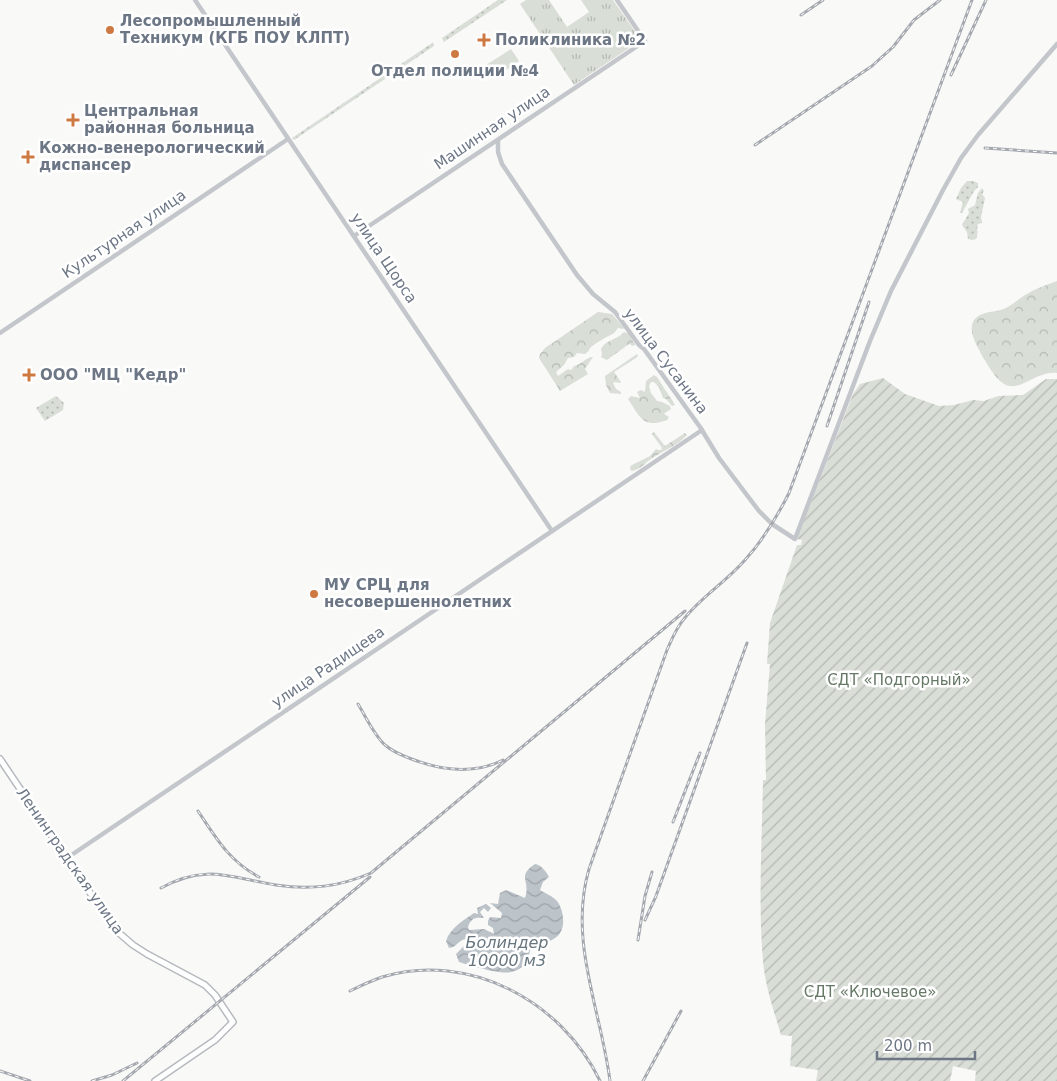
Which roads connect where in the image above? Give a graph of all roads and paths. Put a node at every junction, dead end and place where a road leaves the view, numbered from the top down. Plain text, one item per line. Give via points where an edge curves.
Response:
1 (195, 0) edge
2 (617, 0) edge
3 (1057, 44) edge
4 (288, 139) junction
5 (498, 140) junction
6 (354, 236) junction
7 (0, 334) edge
8 (702, 430) junction
9 (552, 531) junction
10 (0, 760) edge
11 (67, 858) junction
12 (156, 1081) edge

1 - 4 street, улица Щорса
2 - 5 street, Машинная улица via 645,41
3 - 8 street, улица Сусанина via 978,135 943,190 891,290 795,539 759,511
4 - 6 street, улица Щорса
4 - 7 street, Культурная улица
5 - 6 street, Машинная улица
5 - 8 street, улица Сусанина via 502,164 577,275 615,312
6 - 9 street, улица Щорса
8 - 9 street, улица Радищева
9 - 11 street, улица Радищева
10 - 11 main road, Ленинградская улица
11 - 12 main road, Ленинградская улица via 122,936 147,954 205,985 234,1022 215,1040

